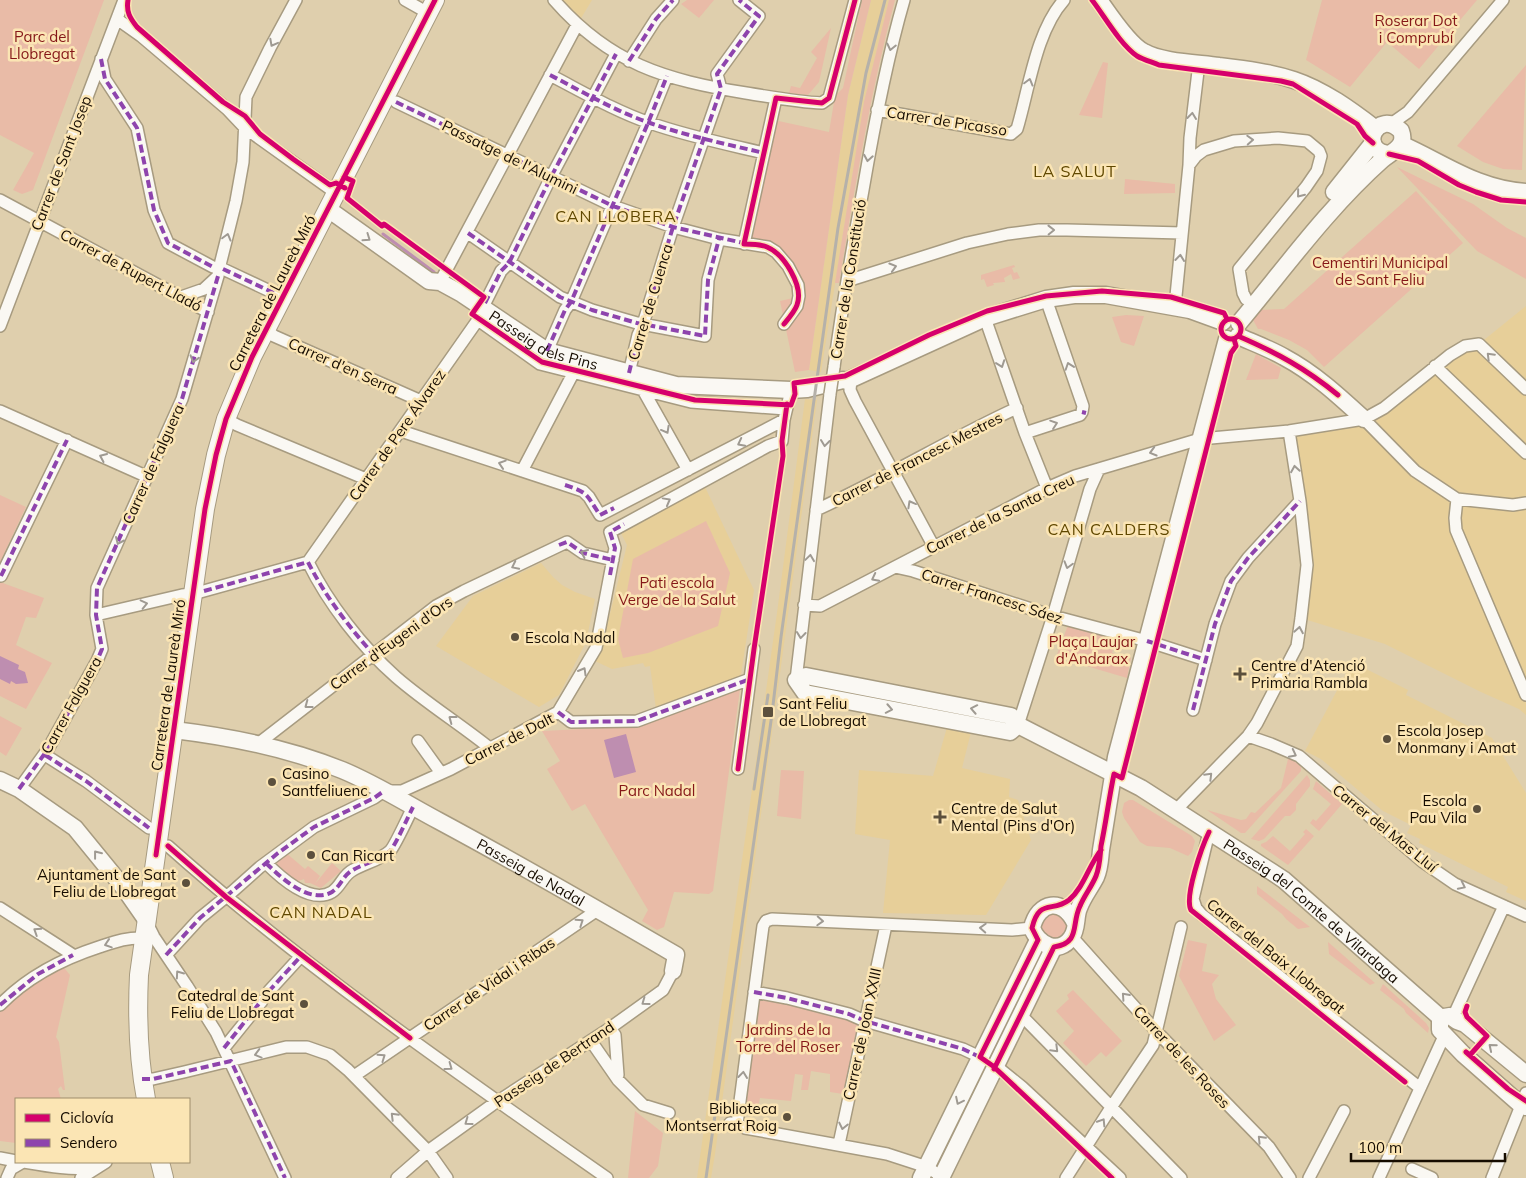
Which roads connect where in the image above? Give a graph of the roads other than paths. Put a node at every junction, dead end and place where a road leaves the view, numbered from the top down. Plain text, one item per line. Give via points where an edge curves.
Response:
1 (124, 0) edge
2 (296, 0) edge
3 (405, 0) edge
4 (554, 0) edge
5 (673, 0) edge
6 (739, 0) edge
7 (855, 0) edge
8 (904, 0) edge
9 (1064, 0) edge
10 (1099, 0) edge
11 (1503, 0) edge
12 (432, 6) edge
13 (117, 18) junction
14 (577, 25) junction
15 (616, 54) junction
16 (101, 58) junction
17 (629, 61) junction
18 (1198, 63) junction
19 (550, 75) junction
20 (667, 76) junction
21 (721, 89) junction
22 (593, 98) junction
23 (776, 98) junction
24 (396, 102) dead end
25 (877, 110) junction
26 (648, 122) junction
27 (245, 128) junction
28 (1388, 137) junction
29 (703, 140) junction
30 (764, 153) junction
31 (508, 156) junction
32 (1189, 165) junction
33 (551, 177) junction
34 (1526, 192) edge
35 (336, 193) junction
36 (0, 200) edge
37 (613, 206) junction
38 (328, 209) junction
39 (39, 221) junction
40 (673, 227) junction
41 (468, 233) junction
42 (1182, 233) junction
43 (719, 238) junction
44 (744, 244) junction
45 (509, 263) junction
46 (218, 271) junction
47 (847, 281) junction
48 (440, 282) junction
49 (274, 293) dead end
50 (181, 297) junction
51 (1046, 299) junction
52 (1246, 299) junction
53 (571, 302) junction
54 (1175, 306) junction
55 (208, 312) junction
56 (482, 312) junction
57 (985, 318) junction
58 (643, 324) junction
59 (784, 324) dead end
60 (0, 326) edge
61 (1231, 328) junction
62 (266, 330) junction
63 (547, 351) junction
64 (1435, 366) junction
65 (576, 367) junction
66 (629, 373) junction
67 (851, 380) junction
68 (1526, 389) edge
69 (643, 390) junction
70 (791, 390) junction
71 (421, 401) junction
72 (1017, 408) junction
73 (0, 411) edge
74 (785, 415) junction
75 (226, 419) junction
76 (1358, 420) junction
77 (401, 430) junction
78 (1289, 431) junction
79 (1026, 433) junction
80 (1200, 439) junction
81 (66, 440) junction
82 (1526, 453) edge
83 (1099, 469) junction
84 (688, 470) junction
85 (522, 471) junction
86 (893, 471) junction
87 (148, 476) junction
88 (1074, 476) junction
89 (366, 479) junction
90 (1091, 486) junction
91 (1047, 488) junction
92 (1457, 499) junction
93 (1300, 501) junction
94 (1526, 503) edge
95 (816, 510) junction
96 (934, 547) junction
97 (613, 560) junction
98 (308, 562) junction
99 (896, 567) junction
100 (1, 576) edge
101 (199, 593) junction
102 (804, 605) junction
103 (96, 615) junction
104 (1054, 616) junction
105 (1147, 641) junction
106 (754, 648) dead end
107 (374, 655) junction
108 (1206, 660) junction
109 (750, 679) junction
110 (796, 680) joint
111 (1526, 695) edge
112 (1193, 710) dead end
113 (558, 712) junction
114 (1018, 725) junction
115 (174, 730) junction
116 (1248, 736) junction
117 (418, 741) dead end
118 (259, 743) junction
119 (491, 749) junction
120 (45, 755) junction
121 (738, 769) dead end
122 (441, 773) junction
123 (1114, 774) junction
124 (0, 780) edge
125 (19, 789) junction
126 (384, 791) junction
127 (413, 807) junction
128 (1175, 811) junction
129 (149, 828) dead end
130 (1209, 832) junction
131 (168, 846) dead end
132 (1101, 850) junction
133 (266, 863) junction
134 (226, 897) junction
135 (1059, 906) junction
136 (1504, 906) junction
137 (0, 908) edge
138 (599, 910) junction
139 (1526, 916) edge
140 (886, 924) junction
141 (1181, 927) dead end
142 (145, 930) junction
143 (1074, 930) junction
144 (1035, 934) junction
145 (1054, 947) junction
146 (73, 955) junction
147 (166, 955) junction
148 (301, 956) junction
149 (674, 963) joint
150 (269, 991) dead end
151 (754, 992) junction
152 (262, 1001) dead end
153 (0, 1004) edge
154 (1021, 1014) junction
155 (865, 1020) junction
156 (1449, 1023) junction
157 (610, 1028) junction
158 (1157, 1032) junction
159 (410, 1038) junction
160 (591, 1041) junction
161 (224, 1048) junction
162 (1459, 1050) junction
163 (980, 1057) junction
164 (1433, 1059) junction
165 (230, 1061) junction
166 (996, 1066) junction
167 (1526, 1074) edge
168 (354, 1076) junction
169 (142, 1079) junction
170 (618, 1080) junction
171 (1420, 1088) junction
172 (146, 1098) edge
173 (498, 1102) junction
174 (1524, 1102) edge
175 (1112, 1106) junction
176 (1344, 1111) dead end
177 (669, 1113) dead end
178 (839, 1144) junction
179 (1086, 1147) junction
180 (428, 1151) junction
181 (0, 1158) edge
182 (15, 1161) edge
183 (21, 1163) edge
184 (29, 1163) edge
185 (160, 1163) edge
186 (101, 1164) edge
187 (48, 1166) junction
188 (1412, 1169) dead end
189 (0, 1170) edge
190 (924, 1172) edge
191 (6, 1178) edge
192 (53, 1178) edge
193 (81, 1178) edge
194 (164, 1178) edge
195 (285, 1178) edge
196 (397, 1178) edge
197 (447, 1178) edge
198 (608, 1178) edge
199 (942, 1178) edge
200 (1066, 1178) edge
201 (1120, 1178) edge
202 (1181, 1178) edge
203 (1290, 1178) edge
204 (1309, 1178) edge
205 (1379, 1178) edge
206 (1432, 1178) edge
207 (1492, 1178) edge

1 - 13 street, Carrer de Sant Josep
2 -> 27 street via 246,97
3 - 12 street
4 - 14 street
5 - 17 street via 656,19
6 - 21 street, Carrer de Cuenca via 759,16 717,74
7 - 23 street via 829,98 822,103
8 -> 25 street, Carrer de la Constitució
25 -> 9 street, Carrer de Picasso via 1011,134 1017,129 1051,19
10 - 18 street via 1134,45 1144,52
11 - 28 street
12 - 35 main road, Carretera de Laureà Miró
13 - 16 street, Carrer de Sant Josep
13 - 27 street via 220,103
14 - 15 street
14 - 19 street
15 - 17 street
15 - 22 street, Carrer de Pere Álvarez
16 - 39 street, Carrer de Sant Josep
16 - 46 street via 105,79 137,128 154,210 168,243
17 - 20 street
18 - 28 street via 1294,80 1326,94
32 -> 18 street
19 - 22 street
19 - 31 street
20 - 21 street
20 - 26 street
21 - 23 street
21 - 29 street, Carrer de Cuenca
22 - 26 street
22 - 33 street, Carrer de Pere Álvarez
23 - 30 street
24 - 31 street, Passatge de l'Alumini
25 -> 47 street, Carrer de la Constitució
26 - 29 street
26 - 37 street
27 - 35 street
46 -> 27 street via 236,200
28 - 34 street via 1472,180
28 - 52 street via 1362,158
28 - 61 street via 1348,191
29 - 30 street
29 - 40 street, Carrer de Cuenca
30 - 44 street
31 - 33 street, Passatge de l'Alumini
31 - 41 street
32 - 42 street
32 -> 52 street via 1204,150 1234,141 1278,138 1307,141 1319,151 1317,171 1239,270
33 - 37 street, Passatge de l'Alumini
33 - 45 street, Carrer de Pere Álvarez
35 - 38 main road, Carretera de Laureà Miró
36 - 39 street, Carrer de Rupert Lladó
37 - 40 street, Passatge de l'Alumini
37 - 53 street
38 -> 48 street, Passeig dels Pins via 429,281
38 - 62 main road, Carretera de Laureà Miró
39 - 50 street, Carrer de Rupert Lladó
39 - 60 street, Carrer de Sant Josep
40 - 43 street, Passatge de l'Alumini
40 - 58 street, Carrer de Cuenca
41 - 45 street
41 - 48 street
47 -> 42 street via 967,243 1008,234 1039,230
54 -> 42 street
43 - 44 street, Passatge de l'Alumini
43 - 58 street via 708,280 704,336
44 - 59 street, Passatge de l'Alumini via 759,244 776,252 798,285 797,306
45 - 53 street
45 - 56 street, Carrer de Pere Álvarez via 501,271
46 - 49 street
46 - 50 street via 204,289
46 - 55 street
47 -> 95 street, Carrer de la Constitució, bridge
48 - 56 street, Passeig dels Pins
50 - 55 street, Carrer de Rupert Lladó
51 - 54 street, Passeig dels Pins via 1106,294
51 - 57 street, Passeig dels Pins
79 -> 51 street via 1084,412
52 - 61 street
53 - 58 street
53 - 63 street
54 - 61 street, Passeig dels Pins
55 -> 87 street, Carrer de Falguera via 182,400
56 - 63 street, Passeig dels Pins
56 - 65 street, Passeig dels Pins via 540,364
56 - 71 street, Carrer de Pere Álvarez
57 - 67 street, Passeig dels Pins
57 -> 72 street
58 - 66 street, Carrer de Cuenca
61 - 76 street, Passeig dels Pins via 1319,379 1338,395
61 - 80 street
62 - 71 street, Carrer d'en Serra
62 - 75 main road, Carretera de Laureà Miró
63 - 65 street, Passeig dels Pins
68 -> 64 street via 1479,344 1465,346
64 - 76 street via 1384,408
64 - 82 street
65 - 66 street, Passeig dels Pins
65 - 69 street, Passeig dels Pins
65 - 85 street
66 - 70 street, Passeig dels Pins via 676,385
67 - 70 street, Passeig dels Pins
67 - 86 street via 850,390 855,401
69 - 74 street, Passeig dels Pins via 691,402
69 -> 84 street
70 - 74 street
71 - 77 street, Carrer de Pere Álvarez
72 - 79 street
72 - 86 street, Carrer de Francesc Mestres
73 - 81 street
74 -> 84 street
97 -> 74 street via 615,548 610,532 782,441
75 - 89 street
75 - 101 main road, Carretera de Laureà Miró via 205,509
76 - 78 street, Carrer de la Santa Creu
76 - 92 street via 1415,471
85 -> 77 street
77 - 89 street, Carrer de Pere Álvarez
78 - 80 street, Carrer de la Santa Creu
93 -> 78 street
79 - 91 street
80 -> 83 street, Carrer de la Santa Creu
80 - 105 street
87 -> 81 street
81 - 100 street
83 - 88 street, Carrer de la Santa Creu
83 - 90 street
84 - 85 street via 600,515 583,491
86 - 95 street, Carrer de Francesc Mestres
96 -> 86 street
87 -> 103 street, Carrer de Falguera via 98,588
88 - 90 street
88 - 91 street, Carrer de la Santa Creu
89 - 98 street, Carrer de Pere Álvarez
90 -> 104 street
91 - 96 street, Carrer de la Santa Creu
92 - 94 street via 1513,505
92 - 111 street via 1456,530
93 - 108 street via 1231,581
116 -> 93 street via 1297,646 1307,566
102 -> 95 street, Carrer de la Constitució
96 - 99 street, Carrer de la Santa Creu
97 -> 107 street, Carrer d'Eugeni d'Ors via 583,554 568,542 559,545 436,606
113 -> 97 street via 596,648
98 - 101 street
98 - 107 street via 341,614
99 -> 102 street, Carrer de la Santa Creu via 820,606
99 - 104 street, Carrer Francesc Sáez
103 -> 101 street
101 - 115 main road, Carretera de Laureà Miró
102 -> 110 street, Carrer de la Constitució
103 - 120 street, Carrer Falguera via 102,649
104 - 105 street, Carrer Francesc Sáez
104 - 114 street
105 - 108 street, Carrer Francesc Sáez
105 - 123 street
106 - 109 street
107 -> 118 street, Carrer d'Eugeni d'Ors
119 -> 107 street via 397,678
108 - 112 street
109 - 113 street, Carrer de Dalt via 637,720 571,722
109 - 121 street
110 - 114 street via 805,693 1010,732
113 - 119 street, Carrer de Dalt
114 - 123 street, Passeig del Comte de Vilardaga
115 - 118 street, Passeig de Nadal
115 - 142 main road, Carretera de Laureà Miró
128 -> 116 street
116 -> 136 street, Carrer del Mas Lluí via 1299,756 1423,862 1455,884
117 - 122 street
118 - 126 street, Passeig de Nadal via 342,770
119 - 122 street, Carrer de Dalt
120 - 125 street, Carrer Falguera
120 - 129 street
122 - 126 street, Carrer de Dalt via 402,792
123 - 128 street, Passeig del Comte de Vilardaga
123 - 132 street
124 - 125 street
142 -> 125 street via 124,888 76,828
126 - 127 street, Passeig de Nadal
126 - 133 street via 314,827
127 - 133 street via 390,852 352,870 332,892 311,894 297,889
127 - 138 street, Passeig de Nadal
128 - 130 street, Passeig del Comte de Vilardaga
130 - 156 street, Passeig del Comte de Vilardaga via 1284,880
130 - 171 street, Carrer del Baix Llobregat via 1194,899 1196,908
131 - 134 street
132 - 135 street via 1072,896
132 - 143 street via 1096,876 1079,908
133 - 134 street
134 - 147 street via 200,918
134 - 148 street
135 - 143 street via 1072,916
135 - 144 street via 1051,905 1037,914
136 - 139 street, Carrer del Mas Lluí
136 - 156 street
146 -> 137 street
138 - 149 street, Passeig de Nadal
159 -> 138 street, Carrer de Vidal i Ribas
144 -> 140 street
151 -> 140 street via 766,921
140 - 155 street, Carrer de Joan XXIII
141 - 158 street
142 -> 146 street
142 - 147 street
142 - 169 main road, Carretera de Laureà Miró via 137,1012
143 - 145 street via 1062,946
158 -> 143 street, Carrer de les Roses
144 - 145 street via 1042,943
144 - 163 street
145 - 154 street
146 - 153 street via 38,974
161 -> 147 street
148 - 150 street
148 - 159 street
149 -> 157 street, Passeig de Bertrand via 663,990
151 - 155 street
178 -> 151 street via 745,1128 734,1123
152 - 161 street
154 - 166 street
154 -> 175 street
155 - 163 street
155 -> 178 street, Carrer de Joan XXIII
156 - 162 street, Passeig del Comte de Vilardaga
156 - 164 street
167 -> 156 street, Passeig del Comte de Vilardaga via 1466,1024
157 - 160 street, Passeig de Bertrand
157 - 170 street via 615,1035
158 - 175 street via 1153,1045
203 -> 158 street, Carrer de les Roses via 1268,1147
168 -> 159 street, Carrer de Vidal i Ribas
159 -> 173 street
160 - 170 street
160 - 173 street, Passeig de Bertrand
161 - 165 street
162 - 164 street via 1452,1048
162 - 174 street, Passeig del Comte de Vilardaga
163 -> 190 street
164 - 171 street
168 -> 165 street via 330,1055 307,1047 286,1046
165 - 169 street
165 - 195 street
166 - 179 street
166 - 199 street
180 -> 168 street
169 - 172 main road, Carretera de Laureà Miró
170 - 177 street via 643,1105
171 - 205 street
173 -> 180 street, Passeig de Bertrand
173 - 198 street
174 - 207 street
179 -> 175 street
175 - 202 street
176 - 204 street
178 - 190 street via 887,1154
179 - 200 street
179 - 201 street
180 - 196 street, Passeig de Bertrand
180 - 197 street
181 - 182 street
183 - 191 street via 11,1169
184 - 187 street
185 - 194 main road
186 - 187 street via 78,1169
186 - 193 street
187 - 192 street
188 - 206 street
189 - 191 street
190 - 199 street

